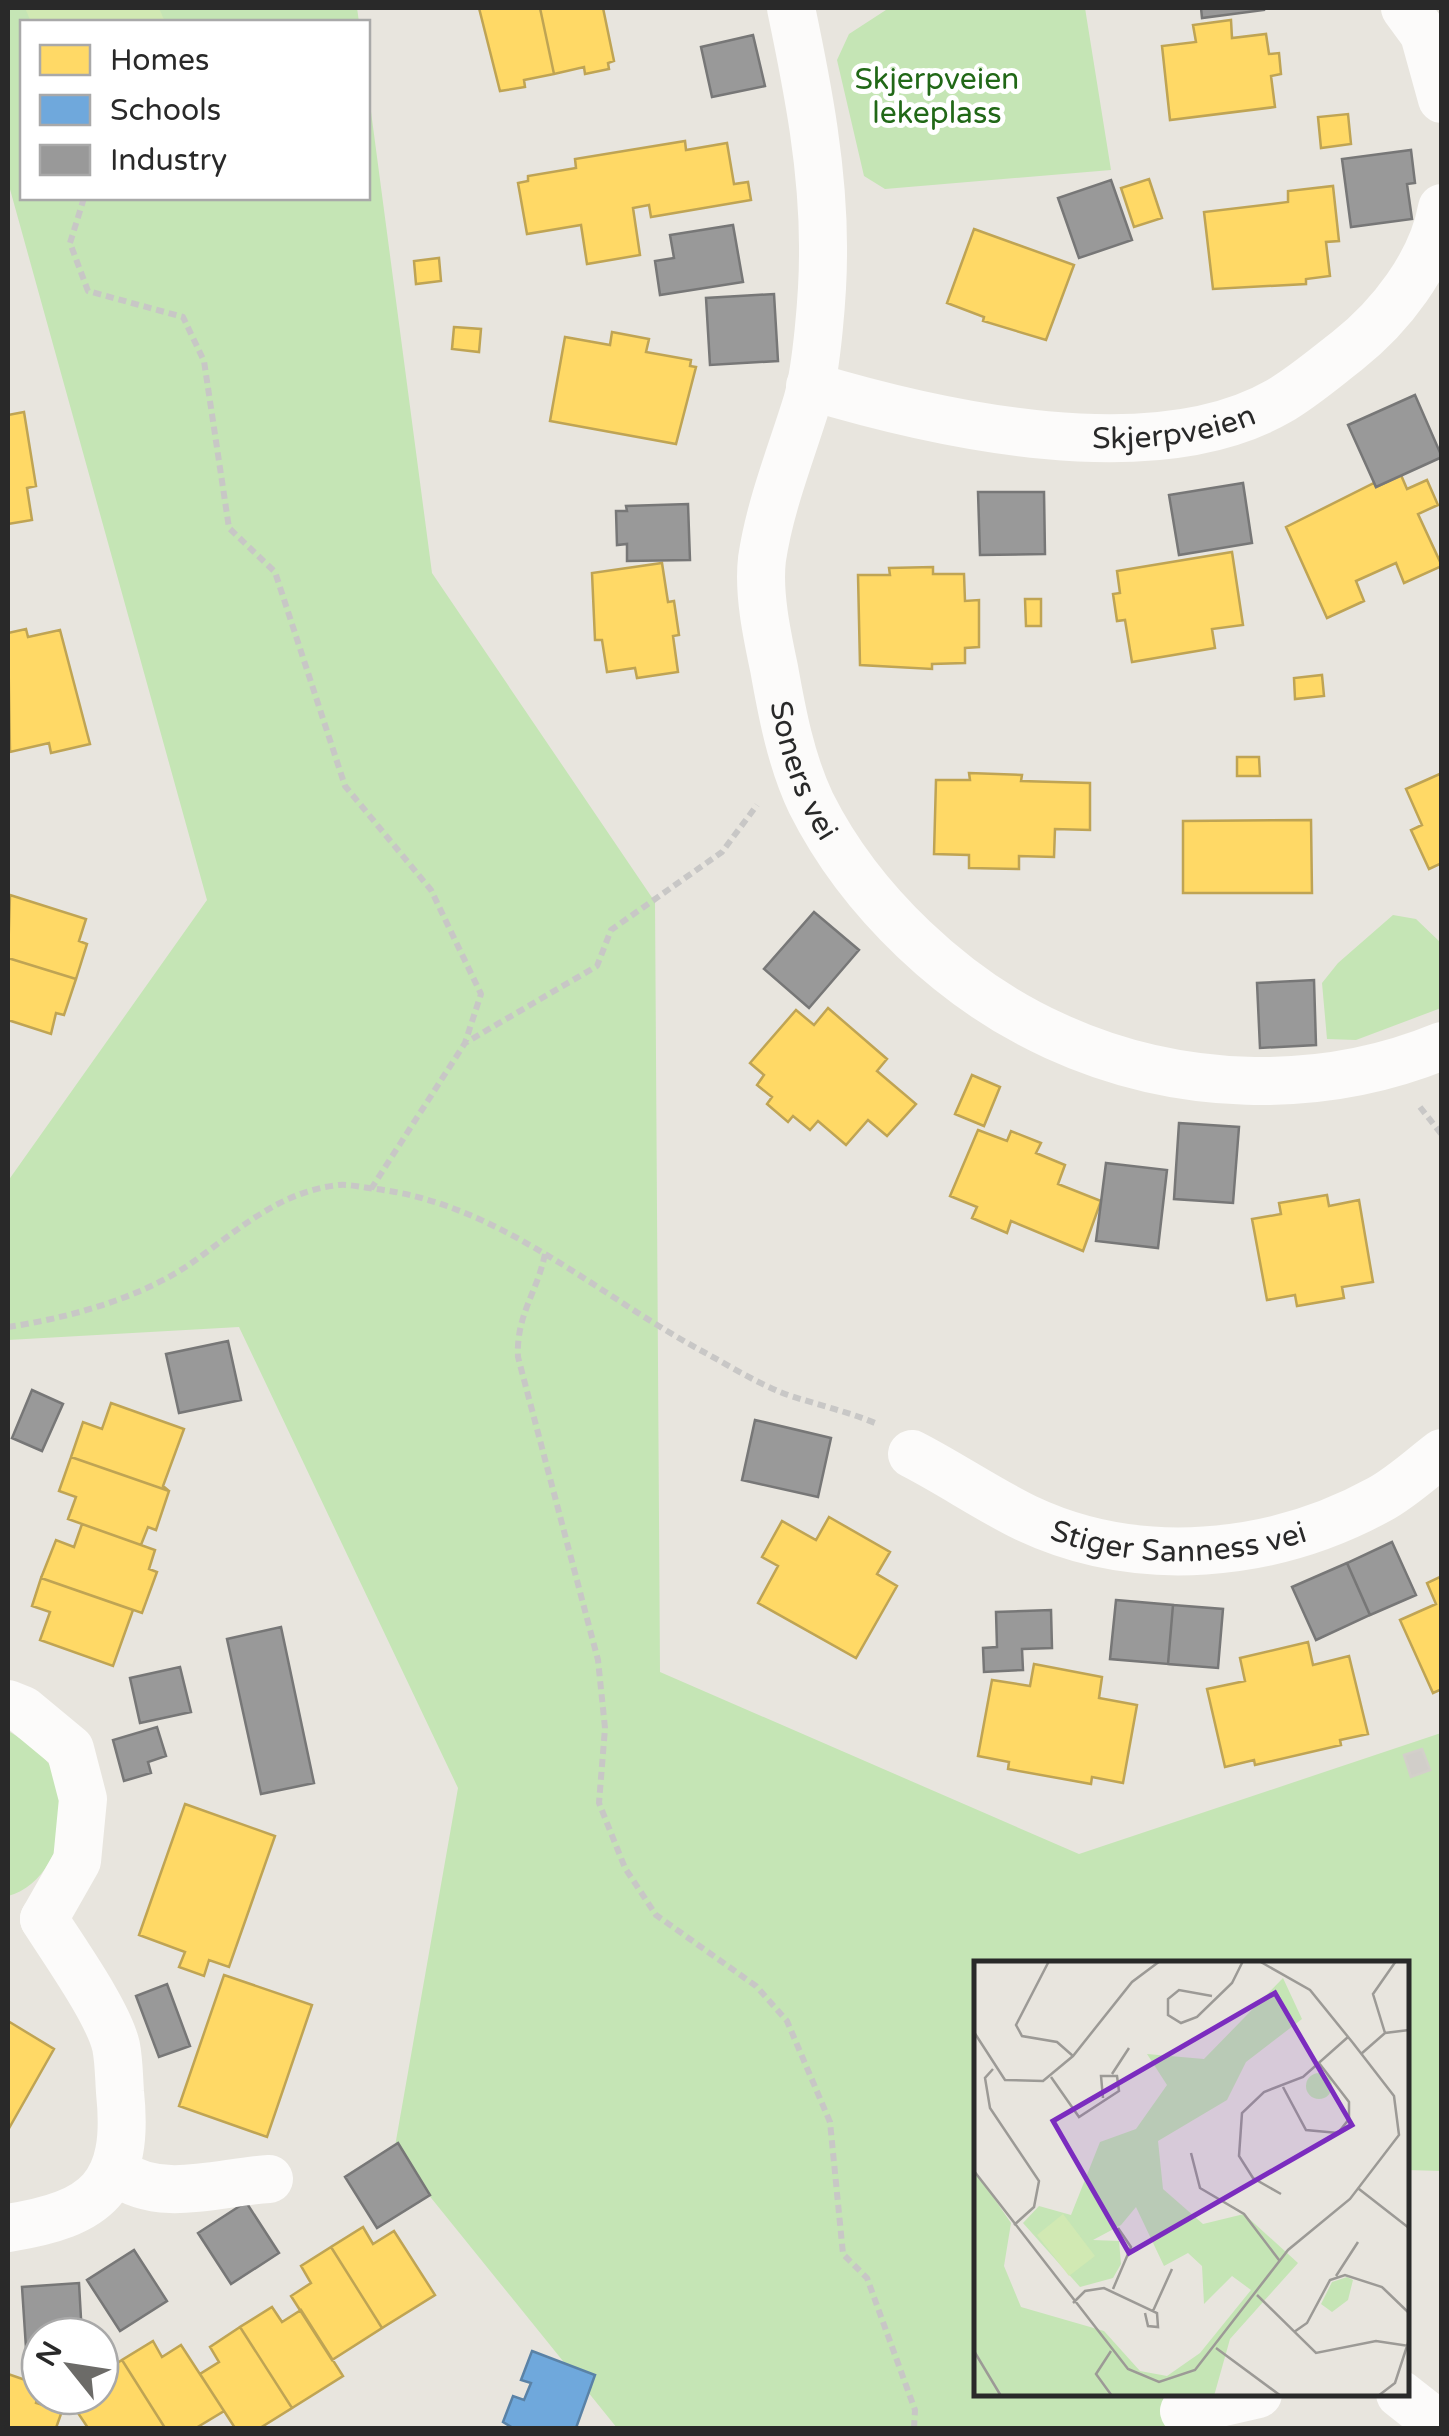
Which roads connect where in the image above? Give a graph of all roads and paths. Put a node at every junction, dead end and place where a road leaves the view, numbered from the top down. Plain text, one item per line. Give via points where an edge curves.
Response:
1 (791, 8) edge
2 (1405, 8) edge
3 (1442, 99) edge
4 (83, 200) edge
5 (1442, 208) edge
6 (810, 386) junction
7 (801, 774) junction
8 (465, 1043) junction
9 (1442, 1046) edge
10 (371, 1189) junction
11 (545, 1254) junction
12 (8, 1328) edge
13 (1442, 1453) edge
14 (912, 1454) joint
15 (8, 1704) edge
16 (26, 1922) edge
17 (117, 2172) junction
18 (268, 2179) dead end
19 (8, 2228) edge
20 (1249, 2396) edge
21 (1403, 2396) edge
22 (1184, 2411) dead end
23 (1442, 2427) edge
24 (914, 2428) edge

1 - 6 street, Soners vei via 820,173 823,256
2 - 3 street via 1424,34
4 - 8 path via 70,244 88,291 182,317 204,361 228,528 274,572 344,786 431,890 480,994
5 - 6 street, Skjerpveien via 1397,303 1363,339 1277,403 1222,422 1147,436 1024,435
6 - 7 street, Soners vei via 762,562 781,709
7 - 8 path via 760,801 722,852 611,930 597,966
7 - 9 street, Soners vei via 834,842 880,903 935,956 1018,1019 1089,1052 1170,1076 1258,1082 1416,1057
8 - 10 path
10 - 11 path via 463,1210
10 - 12 path via 340,1184 286,1200 138,1292
11 - 14 path via 698,1349 788,1395 886,1428
11 - 24 path via 517,1327 518,1358 598,1660 605,1728 599,1803 625,1868 656,1915 756,1986 787,2020 830,2122 843,2254 867,2278 915,2410
13 - 14 street, Stiger Sanness vei via 1382,1498 1311,1529 1249,1549 1170,1552 1093,1541 1026,1518
15 - 16 street via 70,1749 83,1799 76,1861
16 - 17 street via 116,2044 123,2116
17 - 18 street via 134,2184 168,2190
17 - 19 street via 90,2203 45,2222
20 - 22 street
21 - 23 street

